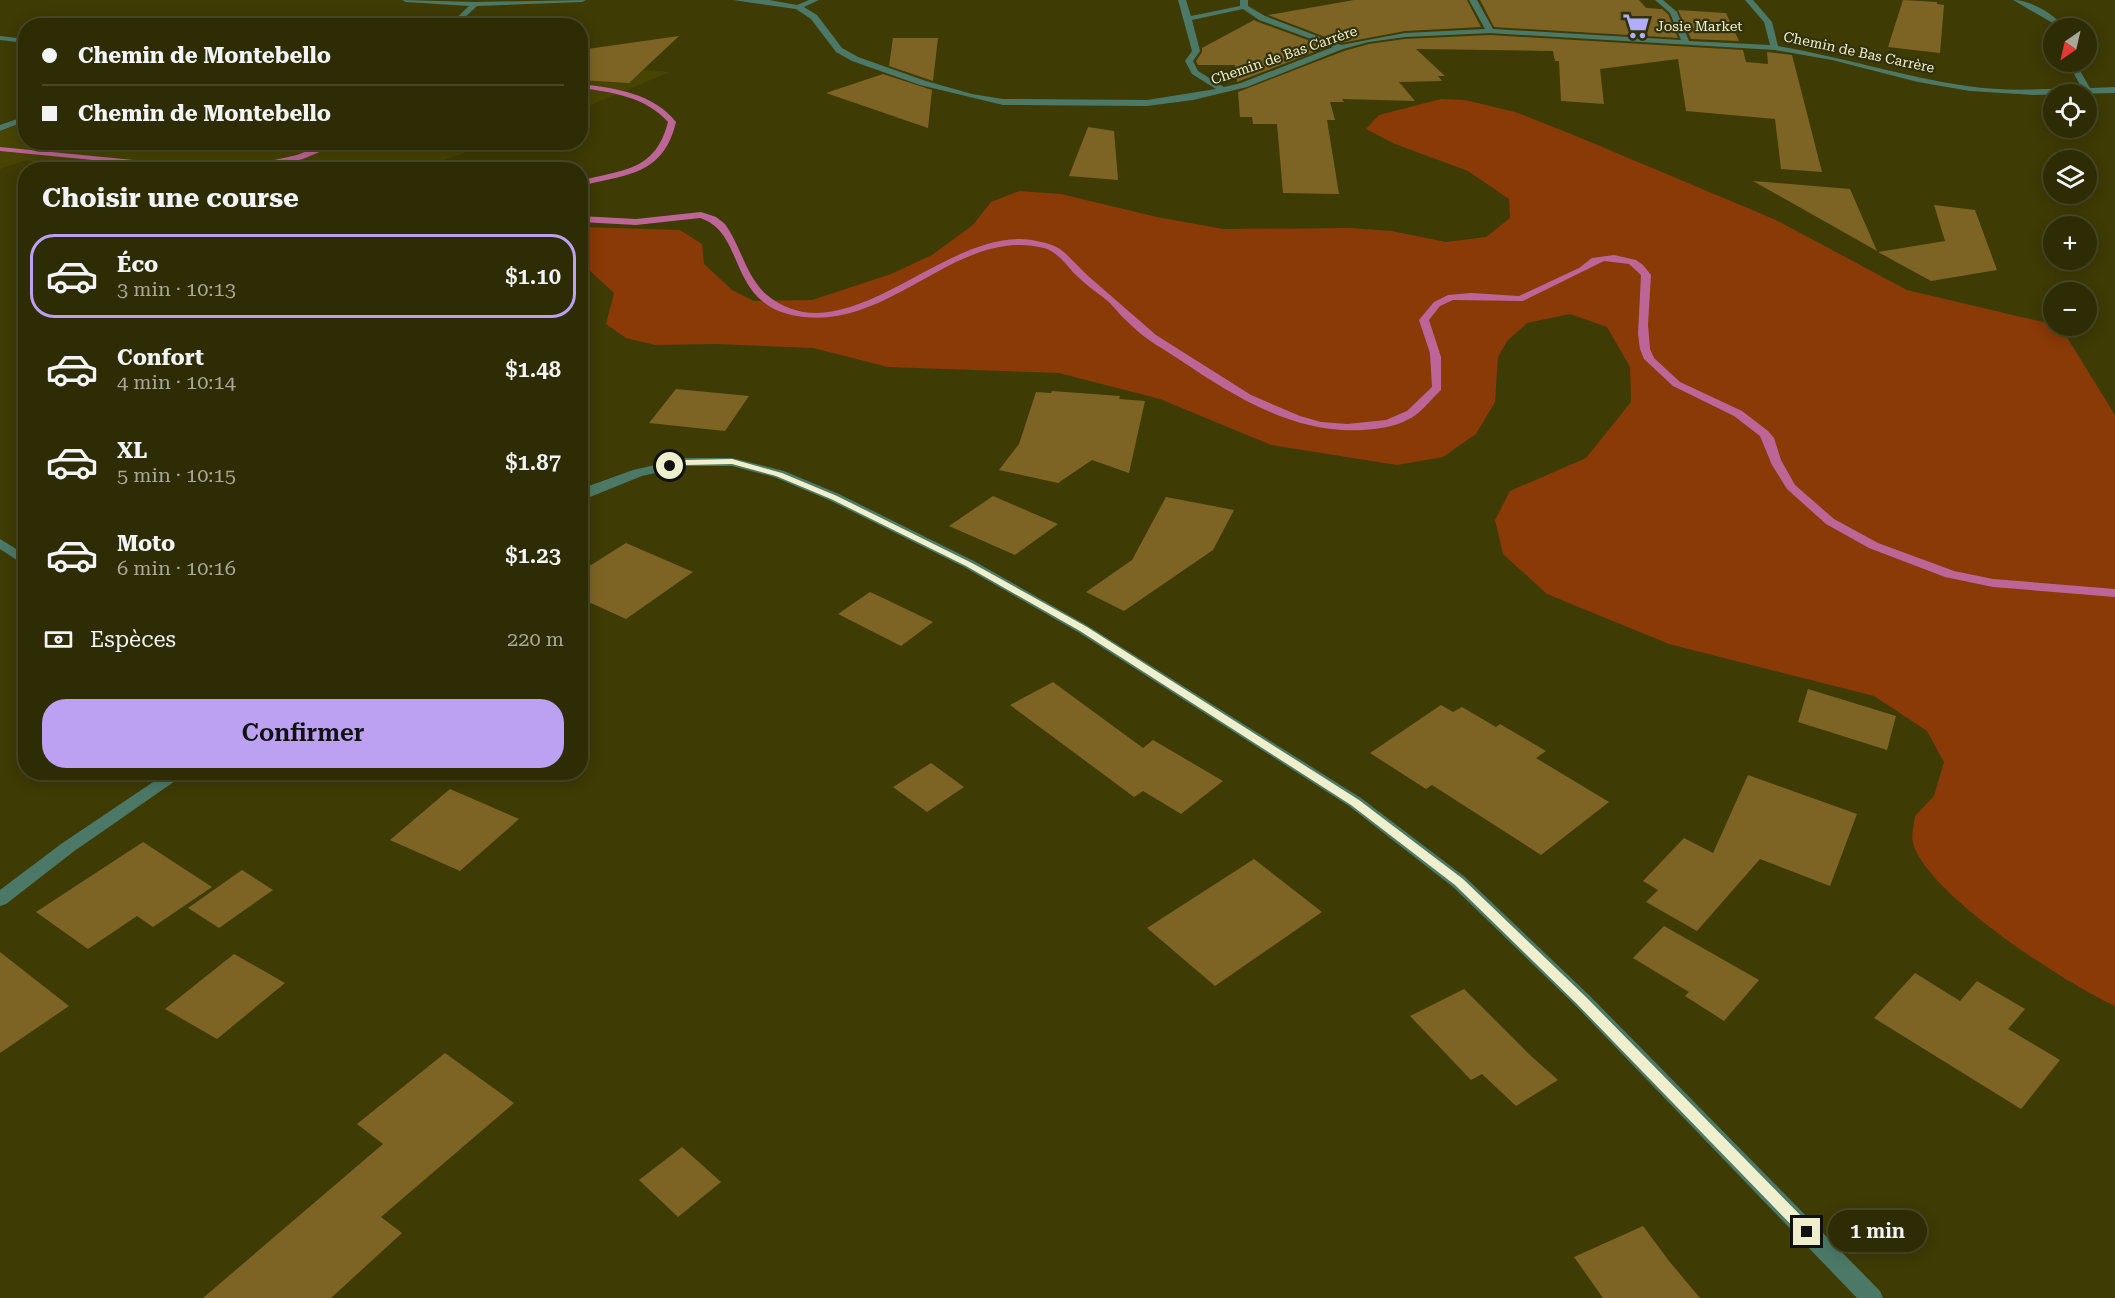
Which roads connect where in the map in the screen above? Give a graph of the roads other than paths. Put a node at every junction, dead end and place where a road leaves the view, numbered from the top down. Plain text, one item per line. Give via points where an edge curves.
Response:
1 (406, 0) edge
2 (582, 0) edge
3 (737, 0) edge
4 (815, 0) edge
5 (1182, 0) edge
6 (1473, 0) edge
7 (1659, 0) edge
8 (1749, 0) edge
9 (2017, 0) edge
10 (1244, 3) edge
11 (475, 4) junction
12 (798, 8) junction
13 (460, 18) edge
14 (1190, 18) junction
15 (2050, 18) edge
16 (1490, 31) junction
17 (0, 38) edge
18 (18, 40) edge
19 (1685, 41) junction
20 (1340, 47) junction
21 (1775, 48) junction
22 (2115, 90) edge
23 (1224, 91) junction
24 (2097, 91) edge
25 (2043, 92) edge
26 (18, 121) edge
27 (0, 128) edge
28 (588, 494) edge
29 (0, 543) edge
30 (18, 556) edge
31 (168, 780) edge
32 (0, 899) edge
33 (1872, 1298) edge

1 - 11 street
2 - 11 street
3 - 12 street, Chemin de Bas Carrère
4 - 12 street
5 - 14 street
6 - 16 street
7 - 19 street via 1673,12
8 - 21 street via 1768,22
9 - 15 street
10 - 14 street
10 - 20 street via 1262,18
11 - 13 street
12 - 23 street, Chemin de Bas Carrère via 814,16 839,50 855,59 971,96 1003,102 1147,103
14 - 23 street via 1189,30 1196,51 1189,61 1195,72
16 - 19 street, Chemin de Bas Carrère
16 - 20 street, Chemin de Bas Carrère via 1405,35
17 - 18 street
19 - 21 street, Chemin de Bas Carrère
20 - 23 street, Chemin de Bas Carrère
21 - 25 street, Chemin de Bas Carrère via 1970,89
22 - 24 street, Chemin de Bas Carrère
26 - 27 street
28 - 33 street via 638,473 686,462 732,462 779,474 969,564 1083,629 1355,802 1459,882 1582,1000
29 - 30 street
31 - 32 street

